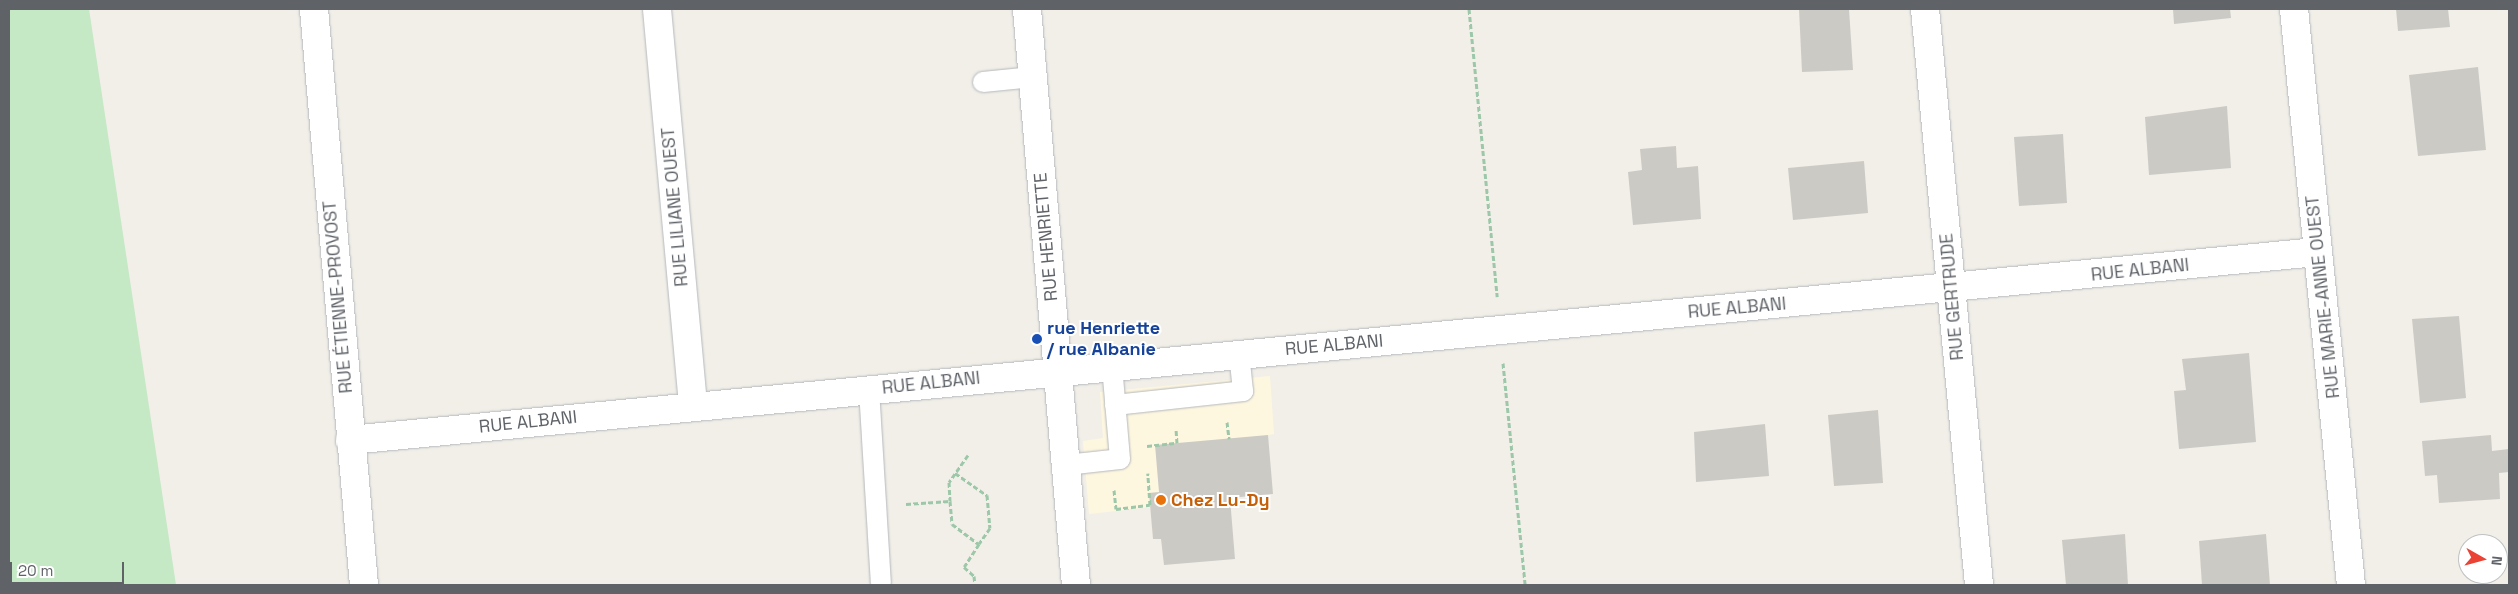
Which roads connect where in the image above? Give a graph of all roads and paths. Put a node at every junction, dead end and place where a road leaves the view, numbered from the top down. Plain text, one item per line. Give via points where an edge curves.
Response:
1 (314, 9) edge
2 (657, 9) edge
3 (1027, 9) edge
4 (1470, 9) edge
5 (1925, 9) edge
6 (2294, 9) edge
7 (1033, 77) junction
8 (983, 82) dead end
9 (2318, 252) junction
10 (1952, 289) junction
11 (1497, 302) dead end
12 (1239, 354) junction
13 (1503, 354) dead end
14 (1112, 366) junction
15 (1058, 372) junction
16 (870, 389) junction
17 (693, 405) junction
18 (1115, 405) junction
19 (1176, 426) dead end
20 (350, 440) junction
21 (968, 455) dead end
22 (1146, 455) dead end
23 (1066, 465) junction
24 (1147, 465) dead end
25 (955, 473) junction
26 (950, 501) junction
27 (936, 502) dead end
28 (1116, 509) dead end
29 (979, 544) junction
30 (881, 584) dead end
31 (364, 585) edge
32 (975, 585) edge
33 (1076, 585) edge
34 (1525, 585) edge
35 (1979, 585) edge
36 (2351, 585) edge

1 - 20 street, RUE ÉTIENNE-PROVOST
2 - 17 street, RUE LILIANE OUEST
3 - 7 street, RUE HENRIETTE
4 - 11 path
5 - 10 street, RUE GERTRUDE
6 - 9 street, RUE MARIE-ANNE OUEST
7 - 8 lane
7 - 15 street, RUE HENRIETTE
9 - 10 street, RUE ALBANI
9 - 36 street, RUE MARIE-ANNE OUEST
10 - 12 street, RUE ALBANI
10 - 35 street, RUE GERTRUDE
12 - 14 street, RUE ALBANI
12 - 18 lane via 1243,391
13 - 34 path
14 - 15 street, RUE ALBANI
14 - 18 lane
15 - 16 street, RUE ALBANI
15 - 23 street, RUE HENRIETTE
16 - 17 street, RUE ALBANI
16 - 30 lane
17 - 20 street, RUE ALBANI
18 - 23 lane via 1120,459
19 - 22 path via 1177,443 1146,446
20 - 31 street, RUE ÉTIENNE-PROVOST
21 - 25 path
23 - 33 street, RUE HENRIETTE
24 - 28 path via 1150,505
25 - 26 path via 949,482
25 - 29 path via 988,495 990,528
26 - 27 path
26 - 29 path via 952,524
29 - 32 path via 964,567 974,576

